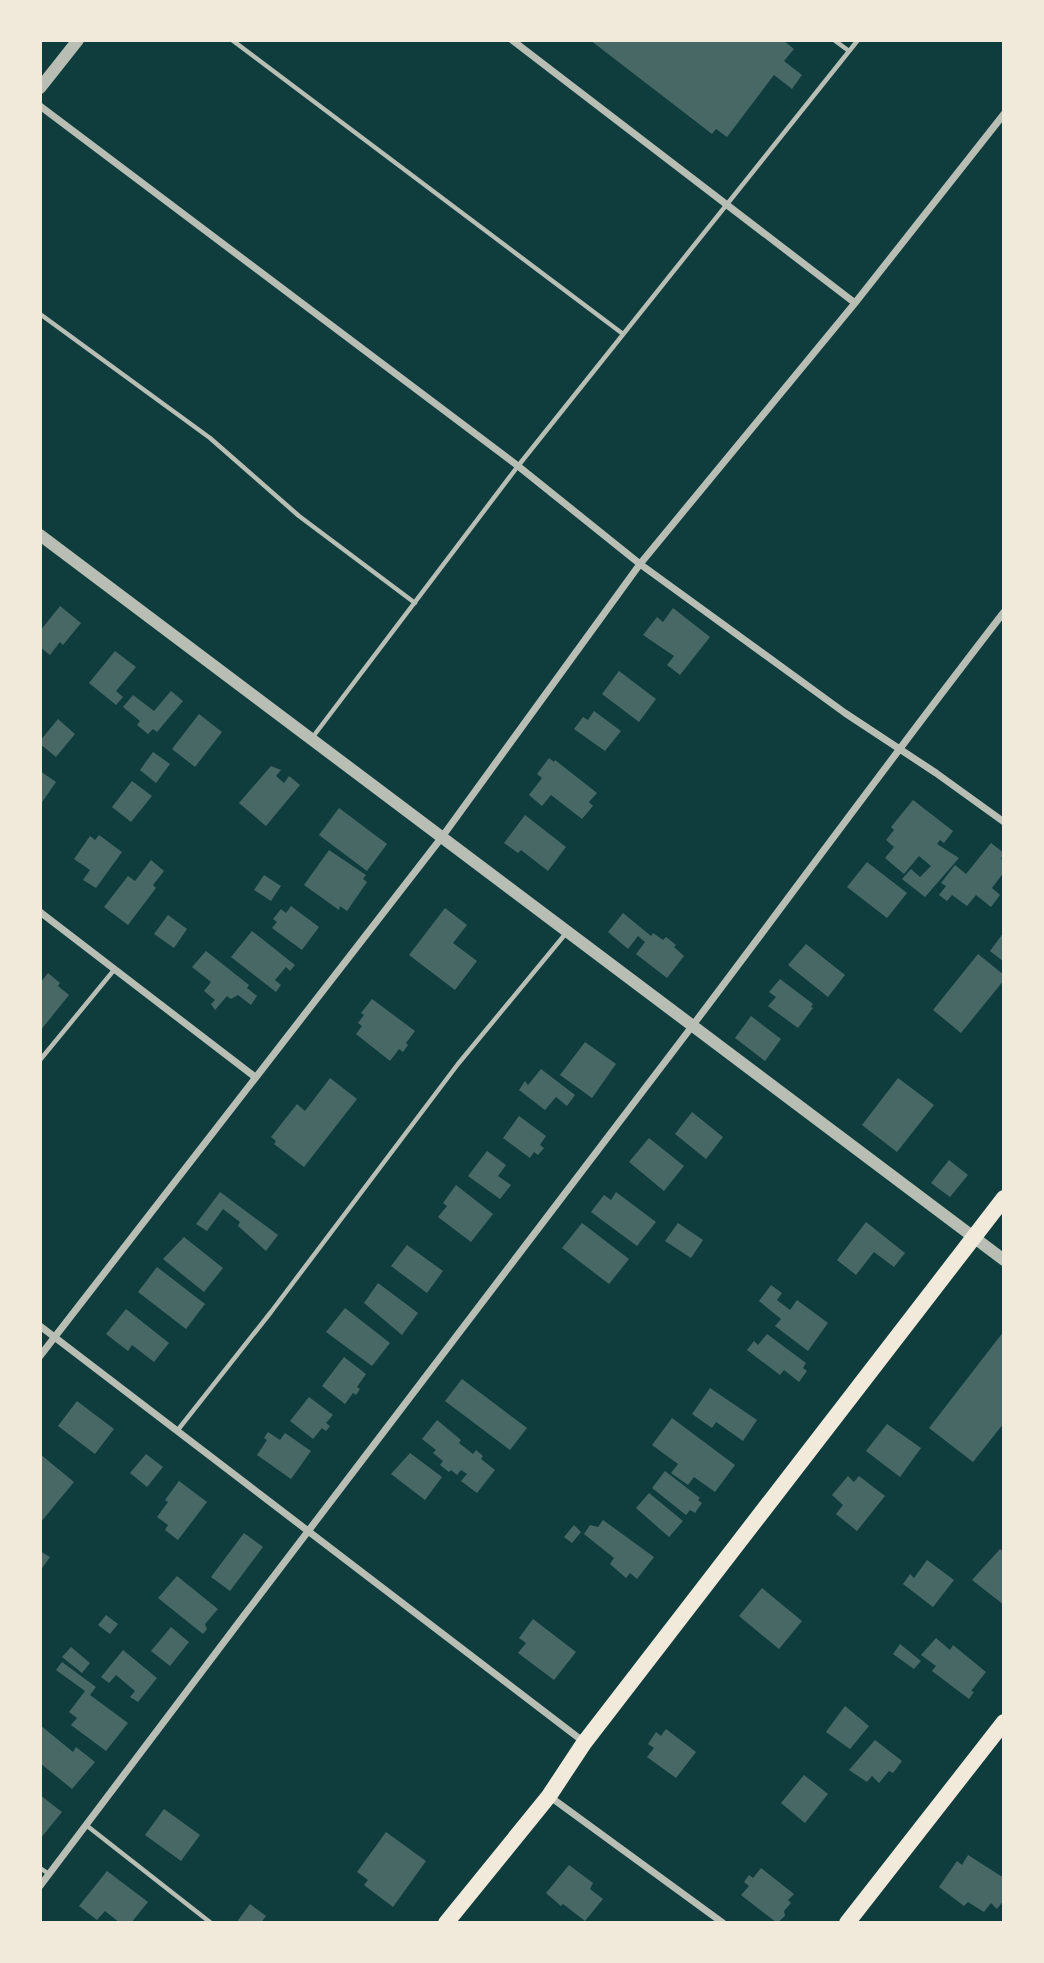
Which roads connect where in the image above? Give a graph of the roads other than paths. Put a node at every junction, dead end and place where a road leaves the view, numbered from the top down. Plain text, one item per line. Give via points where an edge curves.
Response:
1 (78, 40) edge
2 (232, 40) edge
3 (512, 40) edge
4 (834, 40) edge
5 (858, 40) edge
6 (849, 51) junction
7 (40, 88) edge
8 (40, 106) edge
9 (1004, 114) edge
10 (726, 205) junction
11 (855, 303) junction
12 (40, 314) edge
13 (623, 334) junction
14 (518, 466) junction
15 (40, 536) edge
16 (640, 564) junction
17 (415, 603) junction
18 (1004, 612) edge
19 (311, 739) junction
20 (899, 748) junction
21 (1004, 822) edge
22 (442, 837) junction
23 (40, 912) edge
24 (567, 932) junction
25 (115, 969) junction
26 (692, 1026) junction
27 (40, 1060) edge
28 (255, 1077) junction
29 (1004, 1198) edge
30 (974, 1237) junction
31 (1004, 1260) edge
32 (40, 1326) edge
33 (55, 1337) junction
34 (40, 1356) edge
35 (177, 1431) junction
36 (306, 1530) junction
37 (1004, 1721) edge
38 (584, 1743) junction
39 (549, 1796) junction
40 (86, 1825) junction
41 (40, 1868) edge
42 (49, 1874) junction
43 (40, 1886) edge
44 (211, 1923) edge
45 (446, 1923) edge
46 (723, 1923) edge
47 (847, 1923) edge

1 - 7 street
2 - 13 lane
3 - 10 street
4 - 6 lane
5 - 6 lane
6 - 10 lane
8 - 14 street
9 - 11 street
10 - 11 street
10 - 13 lane
11 - 16 street
12 - 17 lane via 210,438 299,516
13 - 14 lane
14 - 16 street
14 - 17 lane
15 - 19 street
16 - 20 street
16 - 22 street
17 - 19 lane
18 - 20 street
19 - 22 street
20 - 21 street
20 - 26 street
22 - 24 street
22 - 28 street
23 - 25 street
24 - 26 street
24 - 35 lane via 458,1064
25 - 27 lane
25 - 28 street
26 - 30 street
26 - 36 street
28 - 33 street
29 - 30 main road
30 - 31 street
30 - 38 main road
32 - 33 street
33 - 34 street
33 - 35 street
35 - 36 street
36 - 38 street
36 - 40 street
37 - 47 main road
38 - 39 main road
39 - 45 main road
39 - 46 street
40 - 42 street
40 - 44 lane
41 - 42 lane
42 - 43 street

